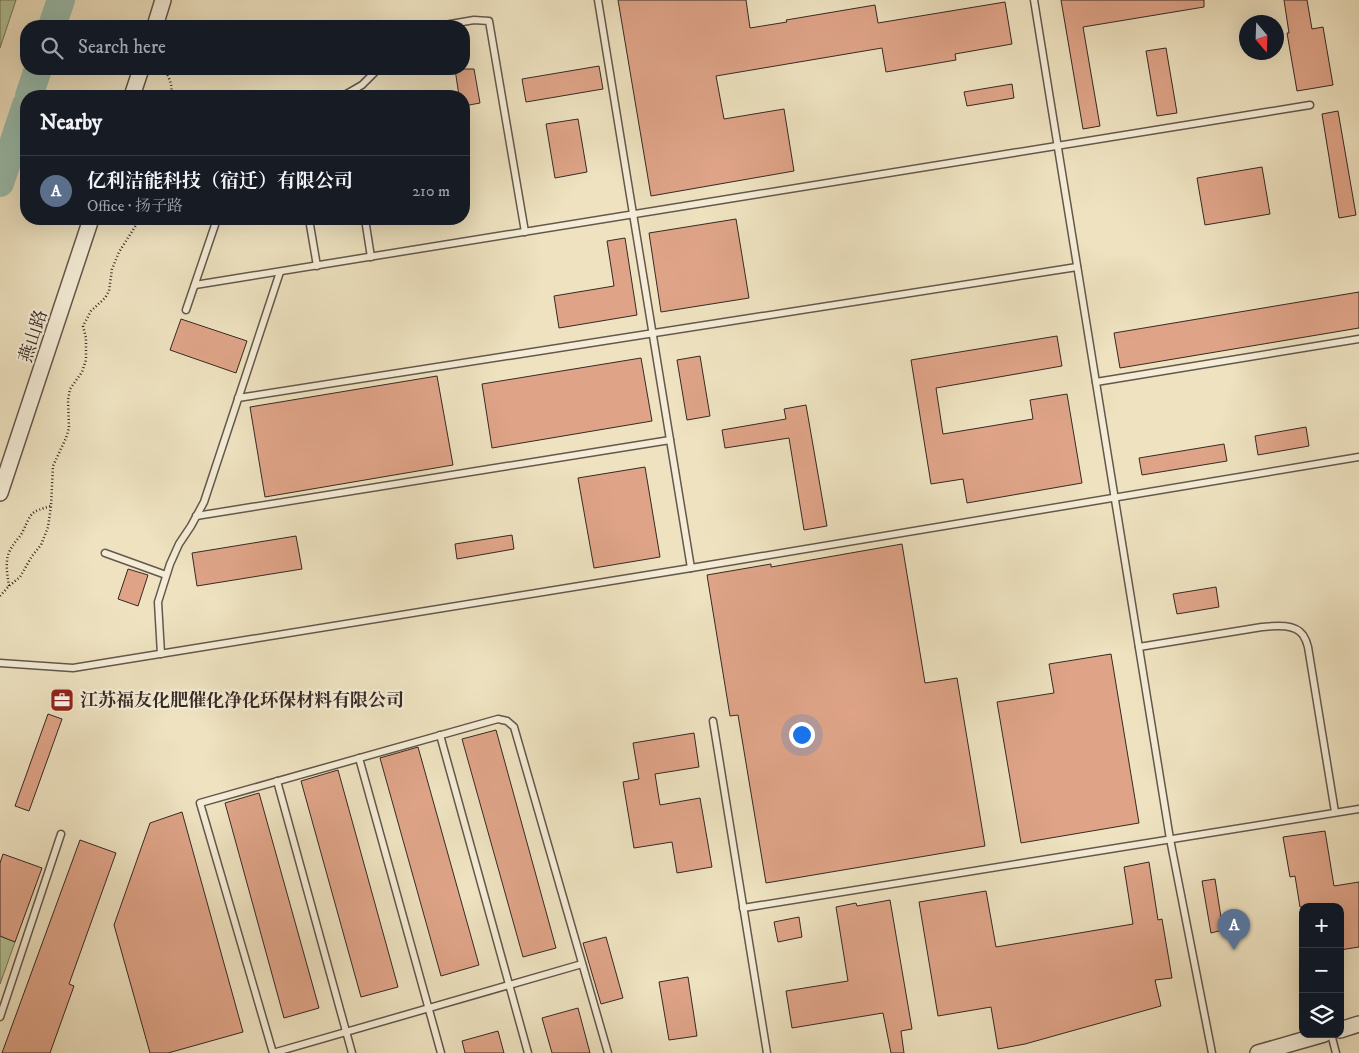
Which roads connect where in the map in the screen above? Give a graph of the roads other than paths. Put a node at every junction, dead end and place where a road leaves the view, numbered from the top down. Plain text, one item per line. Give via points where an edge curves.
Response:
1 (163, 0) edge
2 (598, 0) edge
3 (1034, 0) edge
4 (158, 20) edge
5 (470, 21) edge
6 (139, 75) edge
7 (372, 75) edge
8 (134, 90) edge
9 (354, 90) edge
10 (1310, 106) dead end
11 (1058, 146) junction
12 (633, 215) junction
13 (89, 225) edge
14 (215, 225) edge
15 (310, 225) edge
16 (366, 225) edge
17 (525, 232) junction
18 (371, 257) junction
19 (317, 266) junction
20 (1077, 267) junction
21 (280, 272) junction
22 (195, 285) junction
23 (186, 310) dead end
24 (652, 334) junction
25 (1359, 339) edge
26 (1096, 382) junction
27 (238, 398) junction
28 (670, 440) junction
29 (1359, 457) edge
30 (0, 493) edge
31 (1114, 498) junction
32 (196, 516) junction
33 (105, 553) dead end
34 (691, 568) junction
35 (166, 575) junction
36 (1139, 647) junction
37 (161, 654) junction
38 (0, 662) edge
39 (713, 722) dead end
40 (440, 735) junction
41 (359, 758) junction
42 (277, 781) junction
43 (1359, 809) edge
44 (1335, 812) junction
45 (61, 834) dead end
46 (1170, 839) junction
47 (743, 908) junction
48 (582, 964) junction
49 (509, 985) junction
50 (429, 1008) junction
51 (0, 1017) edge
52 (1359, 1024) edge
53 (1344, 1029) edge
54 (346, 1032) junction
55 (1310, 1038) edge
56 (1332, 1038) edge
57 (273, 1053) edge
58 (352, 1053) edge
59 (441, 1053) edge
60 (528, 1053) edge
61 (608, 1053) edge
62 (767, 1053) edge
63 (1212, 1053) edge
64 (1258, 1053) edge
65 (1336, 1053) edge

1 - 4 street
2 - 12 lane
3 - 11 lane
5 - 17 lane via 488,21
6 - 8 street
7 - 9 lane
10 - 11 lane
11 - 12 lane
11 - 20 lane
12 - 17 lane
12 - 24 lane
13 - 30 street, 燕山路
14 - 22 lane
15 - 19 lane
16 - 18 lane
17 - 18 lane
18 - 19 lane
19 - 21 lane
20 - 24 lane
20 - 26 lane
21 - 22 lane
21 - 27 lane
22 - 23 lane
24 - 27 lane
24 - 28 lane
25 - 26 lane
26 - 31 lane
27 - 32 lane via 204,502
28 - 32 lane
28 - 34 lane
29 - 31 lane
31 - 34 lane
31 - 36 lane
32 - 35 lane
33 - 35 lane
34 - 37 lane
35 - 37 lane via 158,602
36 - 44 lane via 1275,626 1292,627 1303,635 1308,646
36 - 46 lane
37 - 38 lane via 73,668
39 - 47 lane
40 - 41 lane
40 - 48 lane via 498,719 514,727
40 - 49 lane
41 - 42 lane
41 - 50 lane
42 - 54 lane
42 - 57 lane via 200,803
43 - 44 lane
44 - 46 lane
45 - 51 lane
46 - 47 lane
46 - 63 lane
47 - 62 lane
48 - 49 lane
48 - 61 lane
49 - 50 lane
49 - 60 lane
50 - 54 lane
50 - 59 lane
52 - 53 street
54 - 57 lane
54 - 58 lane
55 - 64 street
56 - 65 lane

